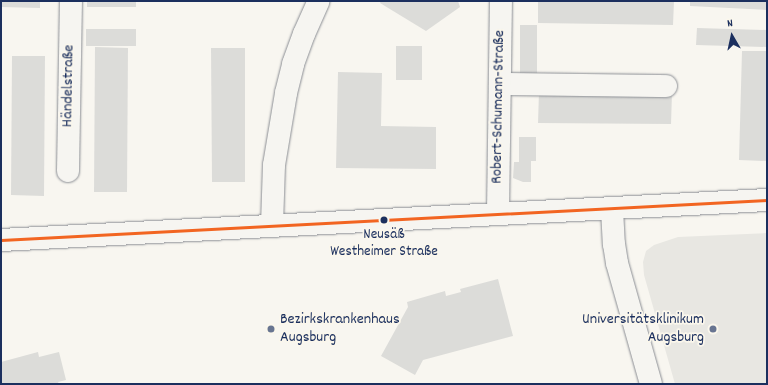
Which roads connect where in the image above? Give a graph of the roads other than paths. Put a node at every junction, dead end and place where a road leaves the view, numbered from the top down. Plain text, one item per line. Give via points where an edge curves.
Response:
1 (71, 1) edge
2 (319, 1) edge
3 (501, 1) edge
4 (500, 84) junction
5 (666, 86) dead end
6 (68, 171) dead end
7 (767, 200) edge
8 (612, 209) junction
9 (498, 213) junction
10 (272, 225) junction
11 (1, 240) edge
12 (651, 384) edge

1 - 6 street, Händelstraße
2 - 10 street via 293,64 286,93 274,165
3 - 4 street, Robert-Schumann-Straße
4 - 5 street
4 - 9 street, Robert-Schumann-Straße
7 - 8 street
8 - 9 street
8 - 12 street via 617,263
9 - 10 street
10 - 11 street

